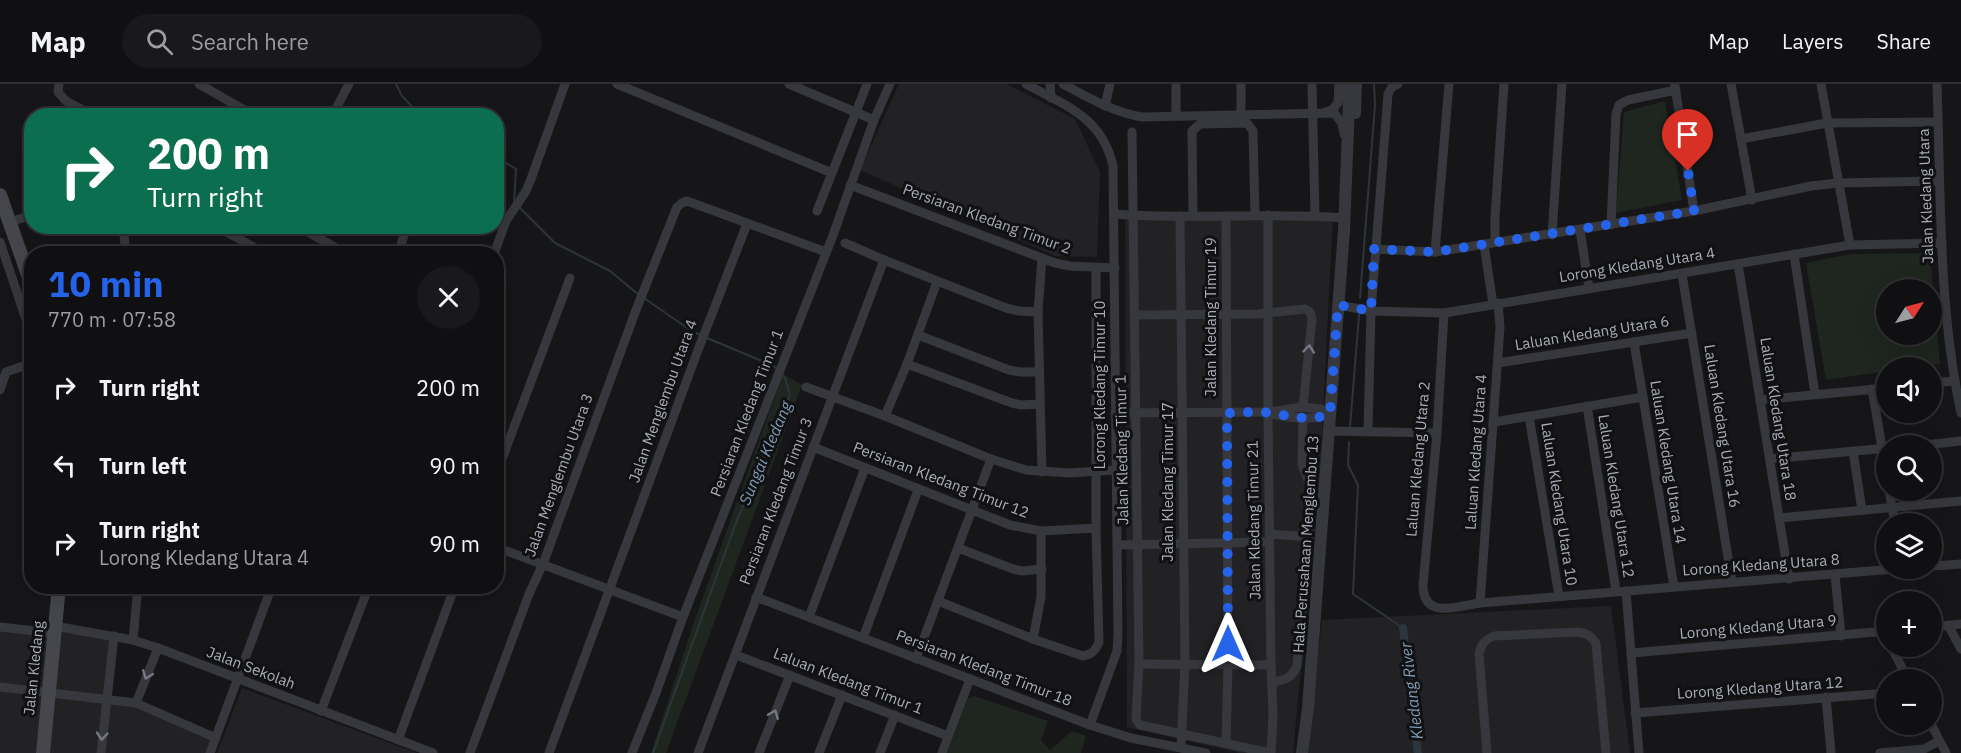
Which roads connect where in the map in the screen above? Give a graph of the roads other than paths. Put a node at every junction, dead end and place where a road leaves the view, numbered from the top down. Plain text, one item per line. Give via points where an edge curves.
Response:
1 (59, 84) edge
2 (199, 84) edge
3 (348, 84) edge
4 (565, 84) edge
5 (617, 84) edge
6 (789, 84) edge
7 (867, 84) edge
8 (890, 84) edge
9 (1026, 84) edge
10 (1050, 84) edge
11 (1063, 84) edge
12 (1110, 84) edge
13 (1176, 84) edge
14 (1241, 84) edge
15 (1312, 84) edge
16 (1339, 84) edge
17 (1398, 84) edge
18 (1449, 84) edge
19 (1504, 84) edge
20 (1562, 84) edge
21 (1731, 84) edge
22 (1821, 84) edge
23 (1937, 84) edge
24 (1353, 85) edge
25 (1675, 87) edge
26 (1051, 98) junction
27 (1105, 106) junction
28 (79, 108) edge
29 (241, 108) edge
30 (336, 108) edge
31 (1325, 112) junction
32 (855, 113) junction
33 (1313, 113) junction
34 (1241, 114) junction
35 (1176, 116) junction
36 (874, 120) junction
37 (1938, 122) junction
38 (1827, 123) junction
39 (1132, 132) dead end
40 (1741, 139) junction
41 (1346, 155) junction
42 (832, 173) junction
43 (1938, 181) junction
44 (1838, 183) junction
45 (850, 184) junction
46 (0, 195) edge
47 (1752, 200) junction
48 (817, 211) dead end
49 (1694, 211) junction
50 (1114, 214) junction
51 (1255, 215) junction
52 (1268, 215) junction
53 (1134, 216) junction
54 (1180, 216) junction
55 (1193, 216) junction
56 (1226, 216) junction
57 (1315, 216) junction
58 (24, 217) edge
59 (6, 220) edge
60 (747, 224) junction
61 (1345, 224) junction
62 (1611, 225) junction
63 (504, 226) edge
64 (1580, 230) junction
65 (230, 234) edge
66 (312, 234) edge
67 (1552, 235) junction
68 (0, 242) edge
69 (1495, 242) junction
70 (845, 243) dead end
71 (1942, 243) junction
72 (1484, 244) junction
73 (1850, 245) junction
74 (252, 246) edge
75 (332, 246) edge
76 (1374, 249) junction
77 (826, 252) junction
78 (1435, 252) junction
79 (1794, 254) junction
80 (1042, 258) junction
81 (884, 260) junction
82 (1738, 264) junction
83 (24, 266) edge
84 (1096, 268) junction
85 (1115, 268) junction
86 (1682, 274) junction
87 (570, 278) dead end
88 (937, 282) junction
89 (1589, 288) junction
90 (1496, 304) junction
91 (1338, 305) junction
92 (1371, 311) junction
93 (1038, 312) junction
94 (24, 313) edge
95 (1268, 313) junction
96 (1444, 313) junction
97 (1136, 315) junction
98 (1182, 315) junction
99 (1226, 315) junction
100 (1692, 333) junction
101 (918, 335) junction
102 (1634, 342) junction
103 (1498, 363) junction
104 (907, 364) junction
105 (24, 366) edge
106 (1040, 372) junction
107 (1954, 381) junction
108 (1942, 382) edge
109 (806, 387) dead end
110 (1872, 389) junction
111 (1876, 389) edge
112 (0, 390) edge
113 (1815, 394) junction
114 (832, 397) junction
115 (1643, 397) junction
116 (1760, 400) junction
117 (1039, 404) junction
118 (1587, 406) junction
119 (1303, 407) junction
120 (1268, 412) junction
121 (1115, 413) junction
122 (1183, 413) junction
123 (1227, 413) junction
124 (1961, 413) edge
125 (1330, 414) junction
126 (1136, 415) junction
127 (885, 416) junction
128 (1529, 416) junction
129 (1303, 418) junction
130 (1494, 422) junction
131 (1329, 431) junction
132 (1368, 432) junction
133 (1437, 433) junction
134 (1882, 435) edge
135 (1961, 441) edge
136 (1942, 443) edge
137 (813, 447) junction
138 (1876, 450) edge
139 (1853, 452) junction
140 (504, 455) edge
141 (991, 459) junction
142 (1770, 459) junction
143 (865, 468) junction
144 (1115, 470) junction
145 (1042, 472) junction
146 (1097, 472) junction
147 (918, 490) junction
148 (1891, 501) edge
149 (1961, 501) edge
150 (1892, 508) junction
151 (1862, 510) junction
152 (971, 511) junction
153 (1893, 513) edge
154 (1779, 518) junction
155 (1096, 528) junction
156 (1041, 531) junction
157 (1309, 537) junction
158 (1269, 538) junction
159 (1228, 542) junction
160 (1182, 543) junction
161 (1138, 544) junction
162 (1117, 545) junction
163 (958, 548) junction
164 (504, 550) edge
165 (543, 564) junction
166 (1961, 564) edge
167 (1942, 566) edge
168 (1042, 569) junction
169 (1876, 571) edge
170 (1835, 575) junction
171 (1789, 579) junction
172 (1732, 582) junction
173 (1674, 587) junction
174 (609, 589) junction
175 (1621, 591) junction
176 (58, 594) edge
177 (137, 594) edge
178 (269, 594) edge
179 (366, 594) edge
180 (452, 594) edge
181 (1559, 596) junction
182 (756, 597) junction
183 (938, 602) junction
184 (1480, 603) junction
185 (1429, 605) joint
186 (683, 617) junction
187 (809, 617) junction
188 (1961, 624) edge
189 (1948, 625) junction
190 (1942, 626) edge
191 (0, 627) edge
192 (54, 630) junction
193 (1876, 634) edge
194 (114, 636) junction
195 (1841, 636) junction
196 (863, 638) junction
197 (1033, 639) junction
198 (133, 640) junction
199 (158, 648) junction
200 (1961, 649) edge
201 (1631, 652) junction
202 (736, 655) junction
203 (916, 659) junction
204 (1185, 663) junction
205 (1139, 664) junction
206 (1228, 664) junction
207 (1270, 665) junction
208 (790, 675) junction
209 (238, 678) junction
210 (970, 679) junction
211 (1272, 682) junction
212 (0, 687) edge
213 (48, 692) junction
214 (1876, 694) edge
215 (842, 695) junction
216 (1826, 697) junction
217 (106, 699) junction
218 (136, 703) junction
219 (321, 711) junction
220 (1635, 712) junction
221 (895, 716) junction
222 (1089, 725) junction
223 (1182, 734) junction
224 (1937, 735) edge
225 (948, 736) junction
226 (216, 738) junction
227 (398, 740) junction
228 (1940, 741) junction
229 (1226, 743) junction
230 (1181, 748) junction
231 (43, 753) edge
232 (101, 753) edge
233 (210, 753) edge
234 (433, 753) edge
235 (470, 753) edge
236 (549, 753) edge
237 (632, 753) edge
238 (698, 753) edge
239 (759, 753) edge
240 (819, 753) edge
241 (880, 753) edge
242 (942, 753) edge
243 (1206, 753) edge
244 (1270, 753) edge
245 (1302, 753) edge
246 (1487, 753) edge
247 (1606, 753) edge
248 (1639, 753) edge
249 (1831, 753) edge
250 (1880, 753) edge
251 (1946, 753) edge

1 - 28 street via 58,92
2 - 29 street
3 - 30 street
4 - 63 street via 525,192
5 - 42 street
6 - 32 street
7 - 32 street
8 - 36 street, Persiaran Kledang Timur 1
9 - 26 street, Lorong Kledang Timur 10
10 - 26 street
11 - 27 street
12 - 27 street
13 - 35 street
14 - 34 street
15 - 33 street
16 - 31 street via 1338,104
17 - 76 street via 1388,94
18 - 78 street
19 - 69 street
20 - 67 street
21 - 40 street
22 - 38 street
23 - 37 street, Jalan Kledang Utara
24 - 41 street, Hala Perusahaan Menglembu 13
24 - 61 street, Hala Perusahaan Menglembu 13
25 - 49 street
25 - 62 street via 1619,105
26 - 50 street, Lorong Kledang Timur 10 via 1090,122 1104,140 1113,166
27 - 35 street via 1142,117
31 - 33 street
31 - 41 street via 1334,113 1342,123
32 - 36 street
32 - 42 street
33 - 34 street
33 - 57 street
34 - 35 street
36 - 45 street, Persiaran Kledang Timur 1
37 - 38 street
37 - 43 street, Jalan Kledang Utara
38 - 40 street
38 - 44 street
39 - 53 street, Jalan Kledang Timur 1
40 - 47 street
41 - 61 street, Hala Perusahaan Menglembu 13
42 - 48 street
43 - 44 street
43 - 71 street, Jalan Kledang Utara
44 - 47 street
44 - 73 street
45 - 77 street, Persiaran Kledang Timur 1
45 - 80 street, Persiaran Kledang Timur 2
46 - 59 main road
47 - 49 street
49 - 62 street
50 - 53 street
50 - 85 street, Lorong Kledang Timur 10
51 - 52 street
51 - 55 street via 1253,131 1247,123 1239,123 1200,124 1192,131
51 - 56 street
52 - 57 street
52 - 95 street, Jalan Kledang Timur 21
53 - 54 street
53 - 97 street, Jalan Kledang Timur 1
54 - 55 street
54 - 98 street, Jalan Kledang Timur 17
55 - 56 street
56 - 99 street, Jalan Kledang Timur 19
57 - 61 street
58 - 59 street
59 - 83 main road
60 - 77 street
60 - 165 street, Jalan Menglembu Utara 3 via 687,201 677,207
60 - 174 street, Jalan Menglembu Utara 4
61 - 91 street, Hala Perusahaan Menglembu 13
62 - 64 street
64 - 67 street
64 - 89 street
65 - 74 street
66 - 75 street
67 - 69 street
68 - 94 street
69 - 72 street
70 - 81 street
71 - 73 street, Lorong Kledang Utara 4
71 - 107 street, Jalan Kledang Utara
72 - 78 street
72 - 90 street, Laluan Kledang Utara 4
73 - 79 street, Lorong Kledang Utara 4
76 - 78 street
76 - 92 street
77 - 186 street, Persiaran Kledang Timur 1
79 - 82 street, Lorong Kledang Utara 4
79 - 113 street
80 - 84 street, Persiaran Kledang Timur 2
80 - 93 street
81 - 88 street
81 - 114 street, Persiaran Kledang Timur 3
82 - 86 street, Lorong Kledang Utara 4
82 - 116 street, Laluan Kledang Utara 18
84 - 85 street, Persiaran Kledang Timur 2
84 - 146 street, Lorong Kledang Timur 10
85 - 121 street, Lorong Kledang Timur 10
86 - 89 street, Lorong Kledang Utara 4
86 - 100 street, Laluan Kledang Utara 16
87 - 140 street
88 - 93 street via 1006,308
88 - 101 street
89 - 90 street, Lorong Kledang Utara 4
90 - 96 street, Lorong Kledang Utara 4
90 - 103 street, Laluan Kledang Utara 4 via 1500,327
91 - 92 street, Lorong Kledang Utara 4
91 - 125 street, Hala Perusahaan Menglembu 13
92 - 96 street, Lorong Kledang Utara 4
92 - 132 street
93 - 106 street
95 - 99 street
119 -> 95 street via 1310,312 1305,309
95 - 120 street, Jalan Kledang Timur 21
96 - 133 street, Laluan Kledang Utara 2
97 - 98 street
97 - 126 street, Jalan Kledang Timur 1
98 - 99 street
98 - 122 street, Jalan Kledang Timur 17
99 - 123 street, Jalan Kledang Timur 19
100 - 102 street, Laluan Kledang Utara 6
100 - 172 street, Laluan Kledang Utara 16
101 - 104 street
101 - 106 street via 1009,370
102 - 103 street, Laluan Kledang Utara 6
102 - 115 street, Laluan Kledang Utara 14
103 - 130 street, Laluan Kledang Utara 4
104 - 117 street via 1012,403
104 - 127 street
105 - 112 street via 6,372
106 - 117 street
107 - 108 street
107 - 124 street, Jalan Kledang Utara
109 - 114 street
110 - 111 street
110 - 113 street
110 - 134 street
113 - 116 street
114 - 127 street
114 - 137 street, Persiaran Kledang Timur 3
115 - 118 street
115 - 173 street, Laluan Kledang Utara 14
116 - 142 street, Laluan Kledang Utara 18
117 - 145 street
118 - 128 street
118 - 175 street, Laluan Kledang Utara 12
119 - 120 street
119 - 125 street
120 - 123 street
120 - 129 street
120 - 158 street, Jalan Kledang Timur 21
121 - 126 street
121 - 144 street, Lorong Kledang Timur 10
122 - 123 street
122 - 126 street
122 - 160 street, Jalan Kledang Timur 17
123 - 159 street, Jalan Kledang Timur 19
125 - 129 street
125 - 131 street, Hala Perusahaan Menglembu 13
126 - 161 street, Jalan Kledang Timur 1
127 - 141 street
128 - 130 street
128 - 181 street, Laluan Kledang Utara 10
129 - 157 street via 1302,464 1310,486
130 - 184 street, Laluan Kledang Utara 4
131 - 132 street
131 - 245 street, Hala Perusahaan Menglembu 13
132 - 133 street
133 - 185 street, Laluan Kledang Utara 2 via 1423,585 1423,597
135 - 136 street
137 - 143 street, Persiaran Kledang Timur 12
137 - 182 street, Persiaran Kledang Timur 3
138 - 139 street
139 - 142 street
139 - 151 street
141 - 145 street
141 - 152 street
142 - 154 street, Laluan Kledang Utara 18
143 - 147 street, Persiaran Kledang Timur 12
143 - 187 street
144 - 146 street
144 - 162 street, Lorong Kledang Timur 10
145 - 146 street
146 - 155 street, Lorong Kledang Timur 10
147 - 152 street, Persiaran Kledang Timur 12
147 - 196 street
148 - 150 street
149 - 150 street
150 - 151 street
150 - 153 street
151 - 154 street
152 - 156 street, Persiaran Kledang Timur 12
152 - 163 street
154 - 171 street, Laluan Kledang Utara 18
155 - 156 street, Persiaran Kledang Timur 12
155 - 197 street, Lorong Kledang Timur 10 via 1099,642 1093,652 1083,656
156 - 168 street
157 - 158 street
157 - 211 street via 1297,666 1293,675
158 - 159 street
158 - 207 street, Jalan Kledang Timur 21
159 - 160 street
159 - 206 street, Jalan Kledang Timur 19
160 - 161 street
160 - 204 street, Jalan Kledang Timur 17
161 - 162 street
161 - 205 street, Jalan Kledang Timur 1
162 - 222 street, Lorong Kledang Timur 10 via 1117,651
163 - 168 street via 1013,569
163 - 183 street
164 - 165 street
165 - 174 street
165 - 235 street, Jalan Menglembu Utara 3
166 - 167 street
168 - 197 street
169 - 170 street, Lorong Kledang Utara 8
170 - 171 street, Lorong Kledang Utara 8
170 - 195 street
171 - 172 street, Lorong Kledang Utara 8
172 - 173 street, Lorong Kledang Utara 8
173 - 175 street, Lorong Kledang Utara 8
174 - 186 street
174 - 236 street, Jalan Menglembu Utara 4
175 - 181 street, Lorong Kledang Utara 8
175 - 201 street, Laluan Kledang Utara 12
176 - 192 main road, Jalan Kledang
177 - 198 street
178 - 209 street
179 - 219 street
180 - 227 street
181 - 184 street, Lorong Kledang Utara 8
182 - 187 street, Persiaran Kledang Timur 18
182 - 202 street, Persiaran Kledang Timur 3
183 - 197 street
183 - 203 street
184 - 185 street, Lorong Kledang Utara 8 via 1438,609
186 - 237 street, Persiaran Kledang Timur 1
187 - 196 street, Persiaran Kledang Timur 18
188 - 189 street
189 - 190 street
189 - 200 street
191 - 192 street, Jalan Sekolah
192 - 194 street, Jalan Sekolah
192 - 213 main road, Jalan Kledang
193 - 195 street, Lorong Kledang Utara 9
194 - 198 street, Jalan Sekolah
194 - 217 street
195 - 201 street, Lorong Kledang Utara 9
196 - 203 street, Persiaran Kledang Timur 18
198 - 199 street, Jalan Sekolah
199 - 209 street, Jalan Sekolah
199 -> 218 street
201 - 220 street, Laluan Kledang Utara 12
202 - 208 street, Laluan Kledang Timur 1
202 - 238 street, Persiaran Kledang Timur 3
203 - 210 street, Persiaran Kledang Timur 18
204 - 205 street
204 - 206 street
204 - 223 street, Jalan Kledang Timur 17
205 - 223 street, Jalan Kledang Timur 1 via 1140,725
206 - 207 street
206 - 229 street, Jalan Kledang Timur 19
207 - 211 street, Jalan Kledang Timur 21
208 - 215 street, Laluan Kledang Timur 1
239 -> 208 street
209 - 219 street, Jalan Sekolah
209 - 226 street
210 - 222 street, Persiaran Kledang Timur 18
210 - 225 street
211 - 244 street, Jalan Kledang Timur 21
212 - 213 street
213 - 217 street
213 - 231 main road, Jalan Kledang
214 - 216 street, Lorong Kledang Utara 12
215 - 221 street, Laluan Kledang Timur 1
215 - 240 street
216 - 220 street, Lorong Kledang Utara 12
216 - 249 street
217 - 218 street
217 -> 232 street
218 - 226 street
219 - 227 street, Jalan Sekolah
220 - 248 street, Laluan Kledang Utara 12
221 - 225 street, Laluan Kledang Timur 1
221 - 241 street
222 - 230 street, Persiaran Kledang Timur 18
223 - 229 street
223 - 230 street, Jalan Kledang Timur 17
224 - 228 street
225 - 242 street
226 - 233 street
227 - 234 street, Jalan Sekolah
228 - 250 street via 1924,749
228 - 251 street
229 - 244 street
230 - 243 street, Persiaran Kledang Timur 18
246 - 247 street via 1479,653 1485,639 1579,632 1587,633 1596,644

